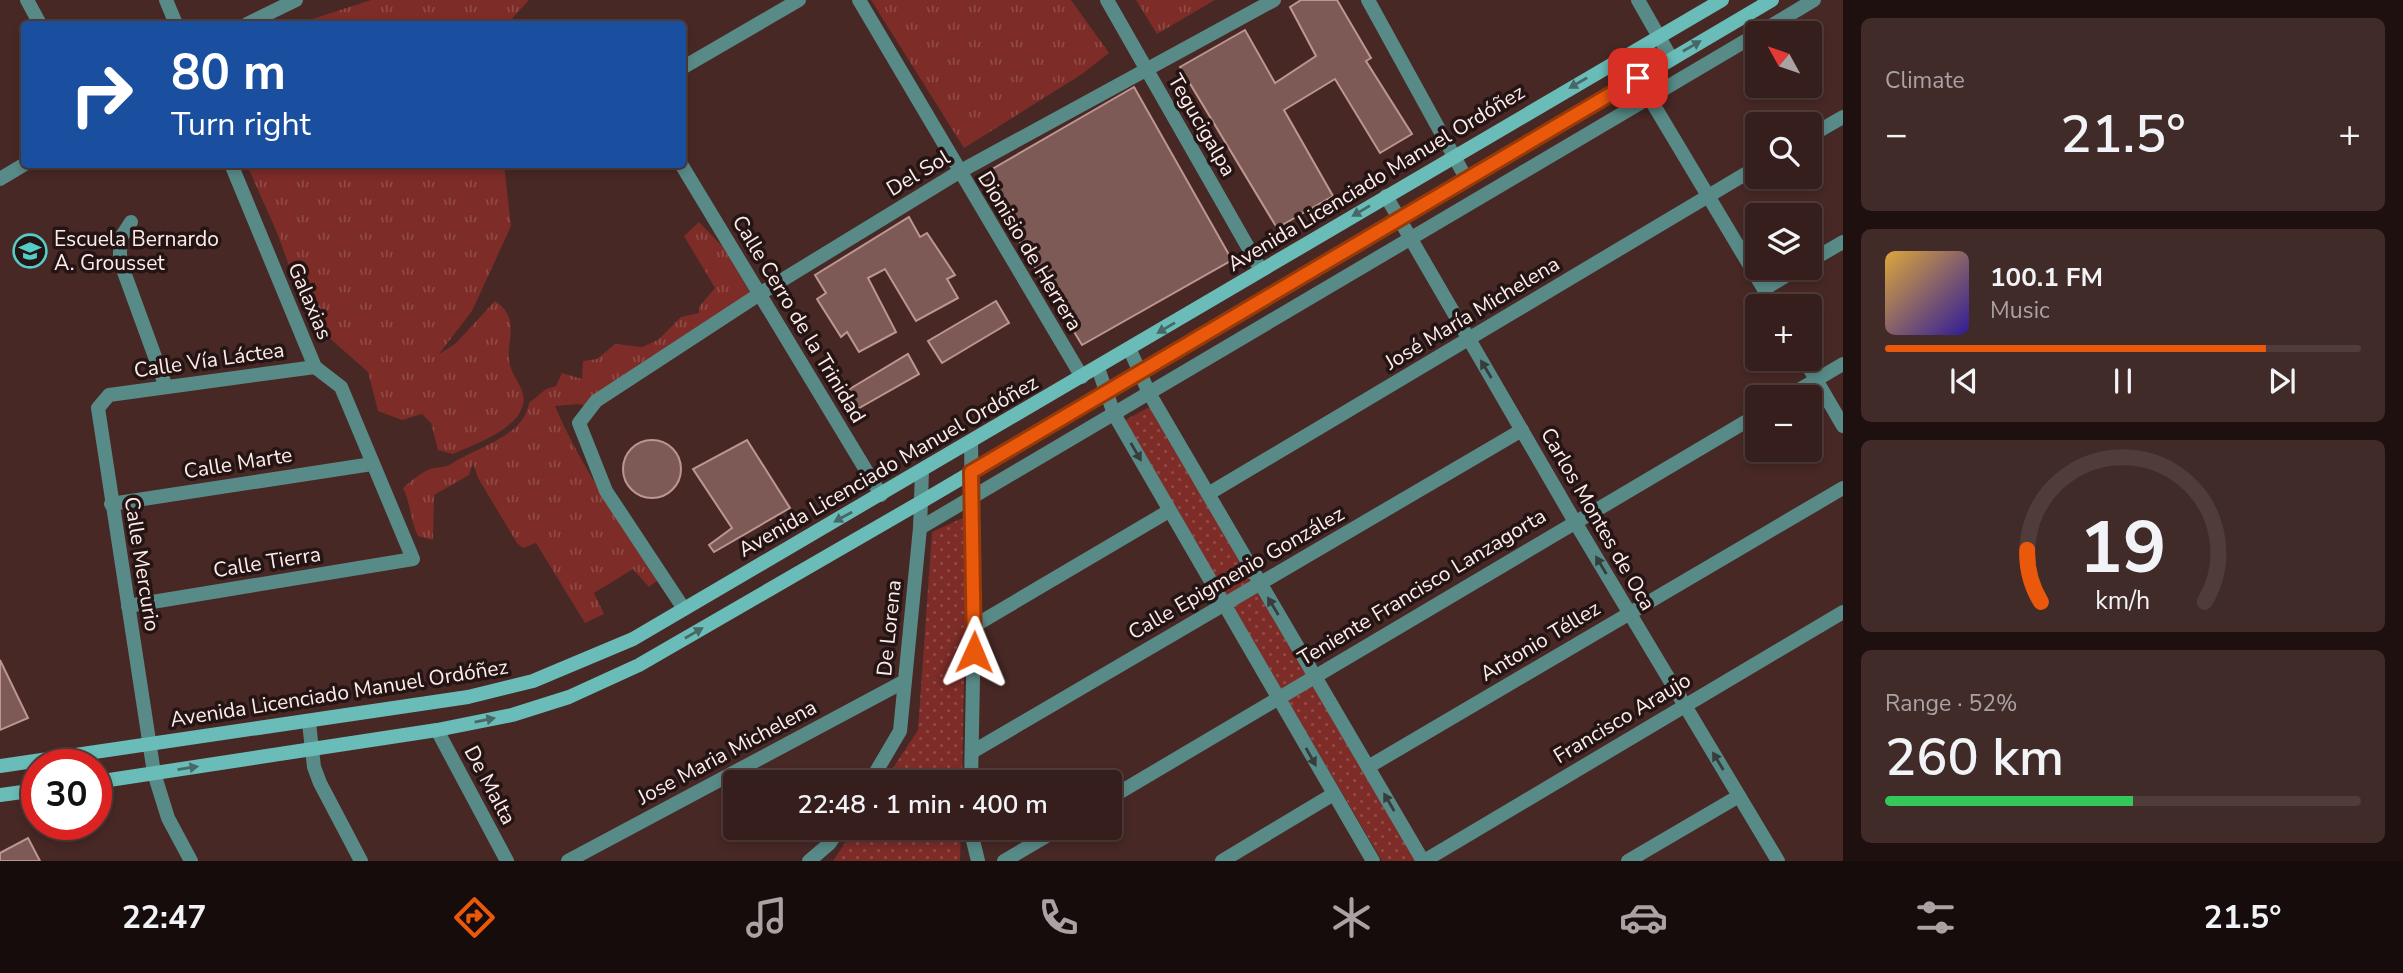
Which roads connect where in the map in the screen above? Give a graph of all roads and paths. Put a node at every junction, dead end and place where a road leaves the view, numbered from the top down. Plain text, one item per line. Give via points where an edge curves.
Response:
1 (27, 0) edge
2 (166, 0) edge
3 (296, 0) edge
4 (799, 0) edge
5 (859, 0) edge
6 (1107, 0) edge
7 (1274, 0) edge
8 (1368, 0) edge
9 (1637, 0) edge
10 (1722, 0) edge
11 (1772, 0) edge
12 (1814, 0) edge
13 (38, 21) edge
14 (175, 21) edge
15 (253, 21) edge
16 (1779, 21) edge
17 (1659, 36) junction
18 (1745, 42) edge
19 (1625, 57) junction
20 (1671, 58) junction
21 (686, 66) edge
22 (1146, 70) junction
23 (1638, 78) junction
24 (1651, 98) junction
25 (1843, 117) edge
26 (1822, 129) edge
27 (1454, 155) junction
28 (21, 166) edge
29 (233, 168) edge
30 (683, 168) edge
31 (959, 172) junction
32 (1745, 174) edge
33 (0, 179) edge
34 (1468, 180) junction
35 (1385, 196) junction
36 (1707, 196) junction
37 (1399, 221) junction
38 (131, 222) dead end
39 (1410, 242) junction
40 (1843, 242) edge
41 (1822, 254) edge
42 (1261, 270) junction
43 (1779, 280) edge
44 (1764, 289) junction
45 (761, 293) junction
46 (1767, 294) edge
47 (1468, 339) junction
48 (1129, 350) junction
49 (1843, 364) edge
50 (314, 367) junction
51 (1098, 368) junction
52 (1811, 371) edge
53 (1139, 373) junction
54 (1082, 377) junction
55 (1816, 380) junction
56 (1807, 385) edge
57 (166, 387) junction
58 (1107, 393) junction
59 (1149, 393) junction
60 (109, 395) joint
61 (1114, 414) junction
62 (1745, 422) edge
63 (1843, 426) edge
64 (1522, 430) junction
65 (971, 443) junction
66 (372, 464) junction
67 (922, 471) junction
68 (971, 472) junction
69 (1843, 488) edge
70 (1208, 494) junction
71 (881, 495) junction
72 (972, 499) junction
73 (921, 502) junction
74 (111, 504) junction
75 (1169, 511) junction
76 (1574, 522) junction
77 (920, 528) junction
78 (413, 559) joint
79 (1260, 585) junction
80 (1224, 605) junction
81 (128, 606) junction
82 (684, 609) junction
83 (1629, 612) junction
84 (1843, 612) edge
85 (974, 626) junction
86 (1314, 676) junction
87 (905, 681) junction
88 (1277, 698) junction
89 (1685, 705) junction
90 (309, 723) junction
91 (437, 730) junction
92 (149, 745) junction
93 (312, 748) junction
94 (972, 752) junction
95 (0, 766) edge
96 (1368, 767) junction
97 (877, 770) edge
98 (971, 770) edge
99 (154, 773) junction
100 (112, 780) edge
101 (1122, 791) edge
102 (21, 792) edge
103 (0, 795) edge
104 (1332, 795) junction
105 (1739, 796) junction
106 (832, 840) edge
107 (973, 840) edge
108 (1039, 840) edge
109 (191, 861) edge
110 (361, 861) edge
111 (507, 861) edge
112 (568, 861) edge
113 (808, 861) edge
114 (978, 861) edge
115 (1004, 861) edge
116 (1222, 861) edge
117 (1373, 861) edge
118 (1423, 861) edge
119 (1629, 861) edge
120 (1778, 861) edge

1 - 13 street
2 - 14 street
3 - 15 street
4 - 21 street
5 - 31 street, Dionisio de Herrera
6 - 22 street, Tegucigalpa
7 - 22 street, Del Sol
8 - 27 street
9 - 17 street
10 - 17 main road, Avenida Licenciado Manuel Ordóñez
20 -> 11 main road
12 - 16 street
17 - 19 main road, Avenida Licenciado Manuel Ordóñez
17 - 20 street
18 - 24 street
19 - 23 street
19 -> 27 main road, Avenida Licenciado Manuel Ordóñez
20 - 23 main road
22 - 31 street, Del Sol
22 - 42 street, Tegucigalpa
23 - 24 street
23 - 34 main road
24 - 36 street
24 - 39 street
25 - 26 street
27 - 34 street
27 - 35 main road, Avenida Licenciado Manuel Ordóñez
28 - 33 street
29 - 50 street, Galaxias
30 - 45 street, Calle Cerro de la Trinidad
31 - 45 street, Del Sol
31 - 54 street, Dionisio de Herrera
32 - 36 street, José María Michelena
34 - 37 main road
35 - 37 street, Carlos Montes de Oca
35 -> 42 main road, Avenida Licenciado Manuel Ordóñez
36 - 44 street
36 - 47 street, José María Michelena
37 - 39 street, Carlos Montes de Oca
37 - 53 main road
38 - 57 street via 120,239 120,261
39 - 47 street, Carlos Montes de Oca
39 - 59 street
40 - 41 street
42 -> 48 main road, Avenida Licenciado Manuel Ordóñez
43 - 44 street
44 - 46 street
45 - 71 street, Calle Cerro de la Trinidad
45 - 82 street, Del Sol via 596,401 579,424 606,491
64 -> 47 street, Carlos Montes de Oca
47 - 70 street, José María Michelena
48 - 51 main road, Avenida Licenciado Manuel Ordóñez
48 - 53 street
49 - 55 street
50 - 57 street, Calle Vía Láctea
50 - 66 street, Galaxias via 341,387
51 - 54 main road, Avenida Licenciado Manuel Ordóñez
51 - 58 street
52 - 55 street
53 - 58 main road
53 - 59 street
54 - 65 main road, Avenida Licenciado Manuel Ordóñez
55 - 56 street
55 - 63 street
57 - 60 street, Calle Vía Láctea
58 - 61 street
58 - 68 main road
59 - 61 street
59 - 70 street
60 - 74 street, Calle Mercurio via 100,402 97,415
61 - 72 street
61 -> 75 street
62 - 76 street, Teniente Francisco Lanzagorta
64 - 76 street, Carlos Montes de Oca
64 - 79 street, Calle Epigmenio González
65 - 67 main road, Avenida Licenciado Manuel Ordóñez
65 - 68 street
66 - 74 street, Calle Marte
66 - 78 street, Galaxias
67 - 71 main road, Avenida Licenciado Manuel Ordóñez
67 - 73 street, De Lorena
68 - 72 street
68 - 73 main road
69 - 83 street, Antonio Téllez
70 - 79 street
71 -> 82 main road, Avenida Licenciado Manuel Ordóñez
72 - 77 street
72 - 85 street
73 - 77 street, De Lorena
91 -> 73 main road via 512,715 569,697 639,664
74 - 81 street, Calle Mercurio
75 - 80 street
75 - 85 street
83 -> 76 street, Carlos Montes de Oca
76 - 86 street, Teniente Francisco Lanzagorta
77 - 87 street, De Lorena
78 - 81 street, Calle Tierra
79 - 80 street, Calle Epigmenio González
86 -> 79 street
80 - 88 street
80 - 94 street, Calle Epigmenio González
81 - 92 street, Calle Mercurio
82 - 90 main road, Avenida Licenciado Manuel Ordóñez via 633,639 533,681 468,697
83 - 89 street, Carlos Montes de Oca
83 - 96 street, Antonio Téllez
84 - 89 street, Francisco Araujo
85 - 94 street
86 - 88 street, Teniente Francisco Lanzagorta
86 - 96 street
87 - 97 street, De Lorena via 900,731
87 - 112 street, Jose Maria Michelena
88 - 101 street, Teniente Francisco Lanzagorta
88 -> 104 street
105 -> 89 street, Carlos Montes de Oca
89 - 118 street, Francisco Araujo
90 - 92 main road, Avenida Licenciado Manuel Ordóñez
90 - 93 street
91 - 93 main road
91 - 111 street, De Malta
92 - 95 main road, Avenida Licenciado Manuel Ordóñez
92 - 99 street, Calle Mercurio
99 -> 93 main road
93 - 110 street via 320,783
94 - 98 street
118 -> 96 street
99 - 100 main road
99 - 109 street, Calle Mercurio via 169,818
102 - 103 main road
104 - 116 street
104 - 117 street
105 - 119 street
105 - 120 street, Carlos Montes de Oca
106 - 113 street
107 - 114 street
108 - 115 street

